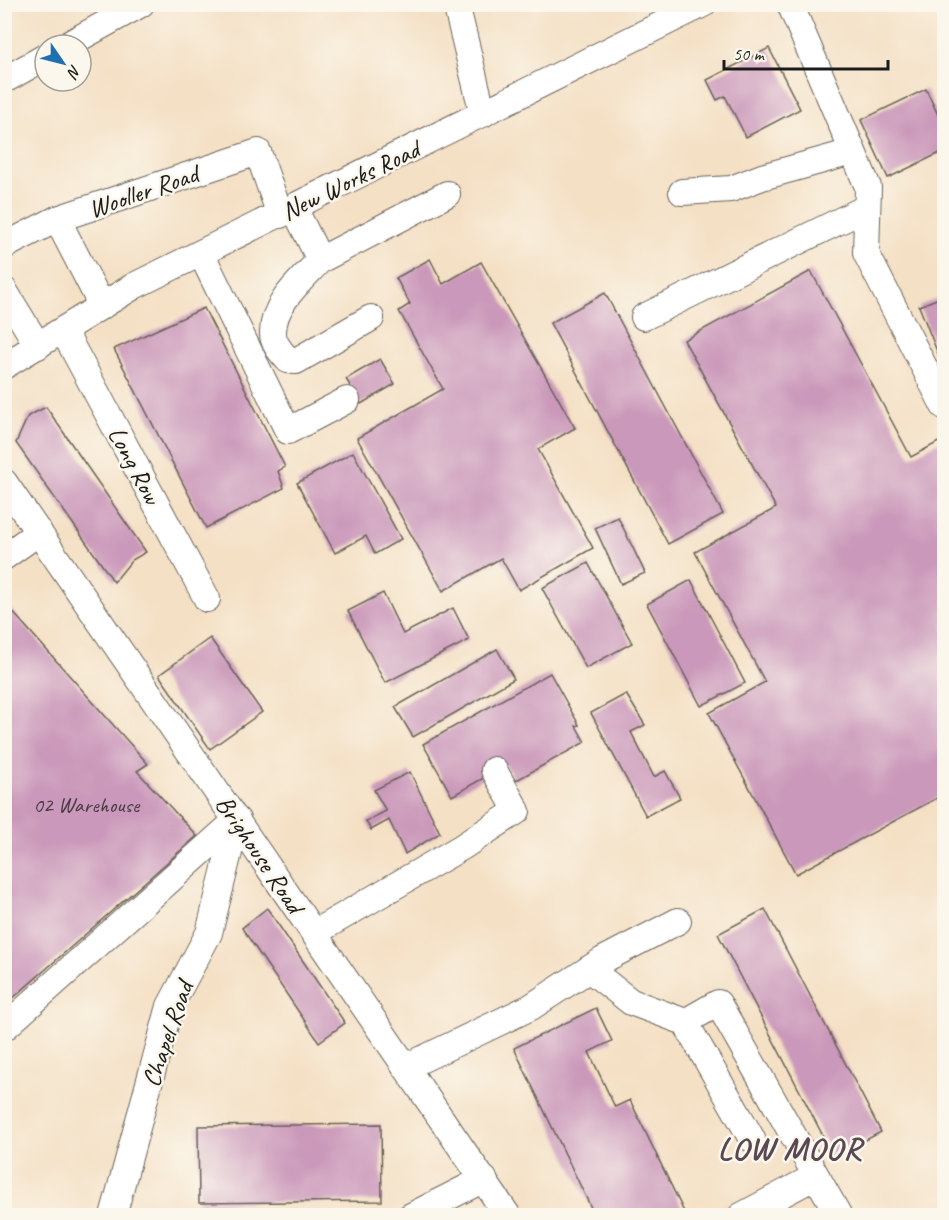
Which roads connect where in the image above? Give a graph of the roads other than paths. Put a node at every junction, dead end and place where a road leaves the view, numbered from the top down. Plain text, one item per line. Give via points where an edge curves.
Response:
1 (141, 4) edge
2 (456, 4) edge
3 (703, 4) edge
4 (790, 4) edge
5 (89, 33) edge
6 (33, 64) edge
7 (4, 71) edge
8 (483, 114) junction
9 (852, 150) junction
10 (682, 192) dead end
11 (447, 194) dead end
12 (866, 208) junction
13 (287, 211) junction
14 (57, 219) junction
15 (4, 246) edge
16 (201, 254) junction
17 (320, 260) junction
18 (4, 290) edge
19 (102, 306) junction
20 (644, 317) dead end
21 (371, 318) dead end
22 (63, 330) junction
23 (38, 346) junction
24 (4, 366) edge
25 (347, 400) dead end
26 (945, 406) edge
27 (7, 488) edge
28 (39, 532) junction
29 (4, 557) edge
30 (207, 599) dead end
31 (494, 770) dead end
32 (237, 820) junction
33 (678, 921) dead end
34 (314, 933) junction
35 (589, 969) junction
36 (685, 1022) junction
37 (4, 1028) edge
38 (406, 1067) junction
39 (752, 1139) dead end
40 (816, 1176) junction
41 (484, 1179) junction
42 (113, 1215) edge
43 (411, 1215) edge
44 (508, 1215) edge
45 (741, 1215) edge
46 (838, 1215) edge

1 - 5 street
2 - 8 street
3 - 8 street, New Works Road
4 - 9 street
6 - 7 street via 8,78
8 - 13 street, New Works Road
9 - 10 street via 731,189
9 - 12 street via 868,187
11 - 17 street
12 - 20 street
12 - 26 street via 866,253
13 - 14 street, Wooller Road via 258,152
13 - 16 street, New Works Road
13 - 17 street
14 - 15 street
14 - 19 street, Wooller Road
16 - 19 street, New Works Road
16 - 25 street via 288,430
17 - 21 street via 291,291 276,316 272,333 279,350 288,360 296,361
18 - 23 street
19 - 22 street, New Works Road
22 - 23 street, New Works Road
22 - 30 street, Long Row
23 - 24 street, New Works Road
27 - 28 street, Brighouse Road
28 - 29 street
28 - 32 street, Brighouse Road
31 - 34 street via 517,811
32 - 34 street, Brighouse Road
32 - 37 street
32 - 42 street, Chapel Road via 209,933 170,1006
33 - 35 street
34 - 38 street, Brighouse Road
35 - 36 street via 631,1002
35 - 38 street via 531,1007
36 - 39 street
36 - 40 street via 718,1003
38 - 41 street, Brighouse Road
40 - 45 street
40 - 46 street
41 - 43 street
41 - 44 street, Brighouse Road

